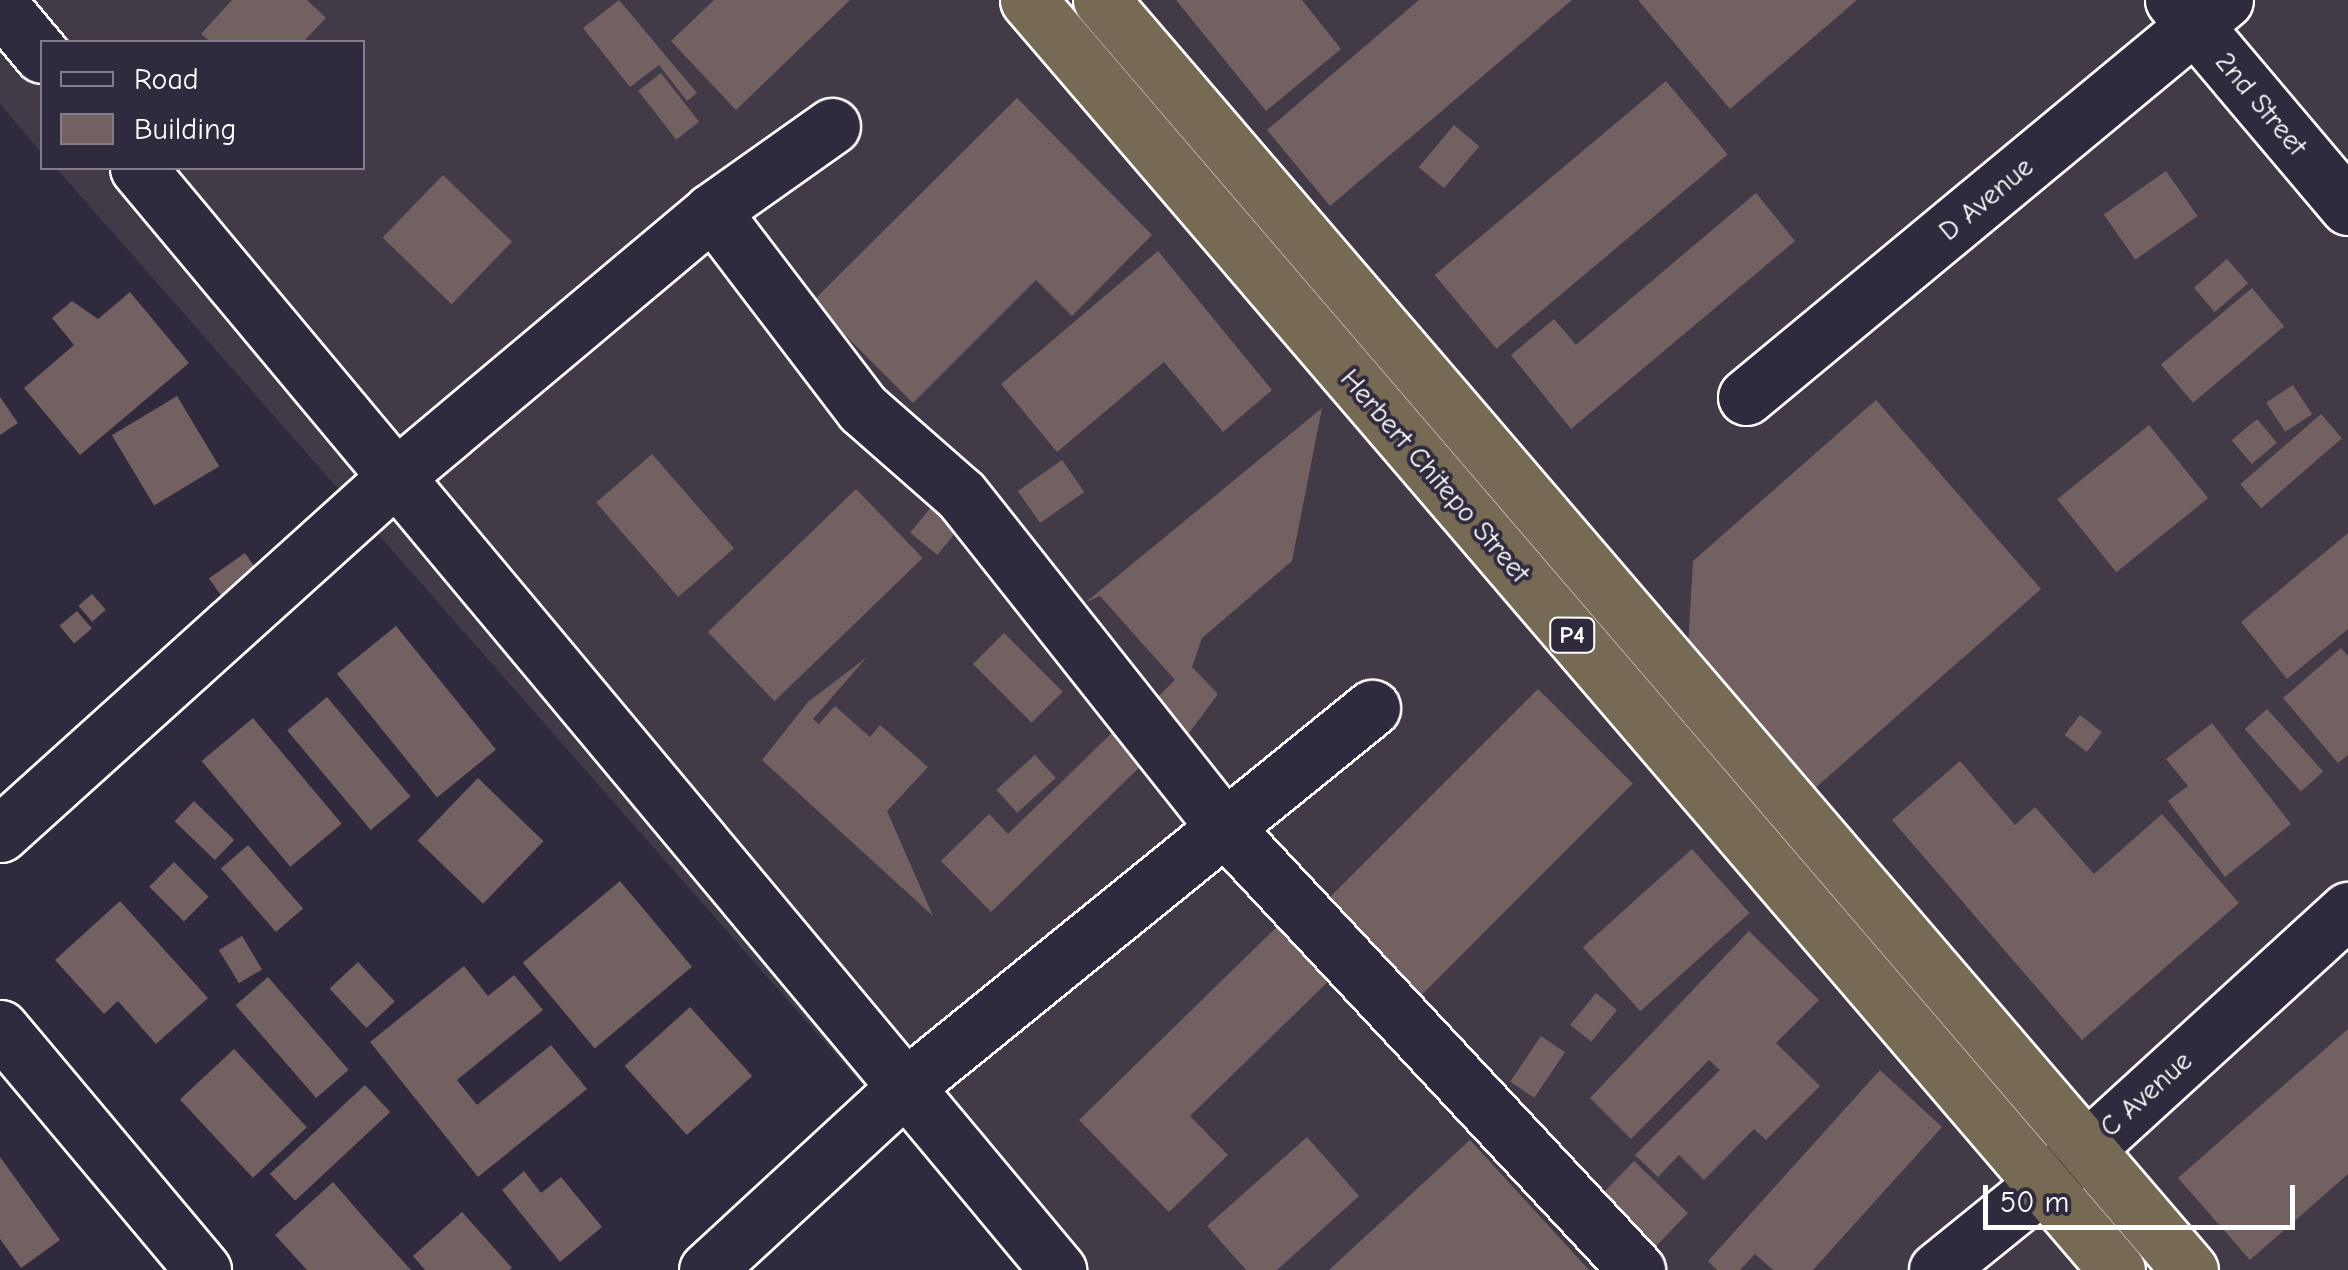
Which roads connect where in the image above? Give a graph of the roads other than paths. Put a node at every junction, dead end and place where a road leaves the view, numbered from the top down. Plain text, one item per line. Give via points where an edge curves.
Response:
1 (1028, 0) edge
2 (1101, 0) edge
3 (0, 5) edge
4 (2198, 9) edge
5 (40, 53) edge
6 (832, 126) dead end
7 (140, 170) edge
8 (2348, 207) edge
9 (712, 211) junction
10 (1746, 397) dead end
11 (399, 474) junction
12 (1372, 708) dead end
13 (1226, 829) junction
14 (0, 834) edge
15 (2348, 910) edge
16 (0, 1028) edge
17 (904, 1088) junction
18 (2085, 1150) junction
19 (2041, 1183) junction
20 (203, 1270) edge
21 (707, 1270) edge
22 (1058, 1270) edge
23 (1637, 1270) edge
24 (1938, 1270) edge
25 (2117, 1270) edge
26 (2190, 1270) edge

1 - 19 highway, Herbert Chitepo Street / P4
2 - 18 highway, Herbert Chitepo Street / P4
3 - 5 street
4 - 8 street, 2nd Street
4 - 10 street, D Avenue
6 - 9 street
7 - 11 street
9 - 11 street
9 - 13 street via 863,409 972,508
11 - 14 street
11 - 17 street
12 - 13 street
13 - 17 street
13 - 23 street
15 - 18 street, C Avenue
16 - 20 street
17 - 21 street
17 - 22 street
18 - 19 street, C Avenue
18 - 26 highway, Herbert Chitepo Street / P4
19 - 24 street, C Avenue
19 - 25 highway, Herbert Chitepo Street / P4

